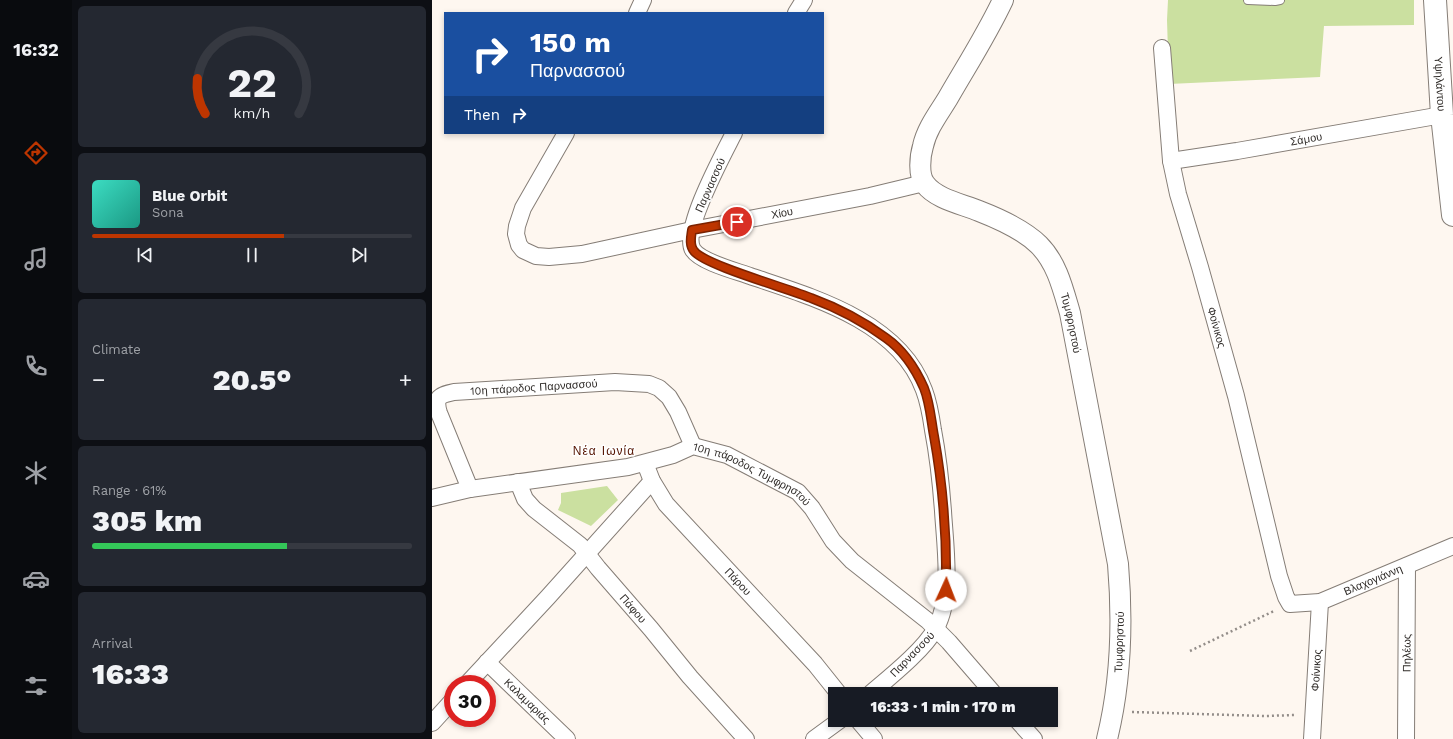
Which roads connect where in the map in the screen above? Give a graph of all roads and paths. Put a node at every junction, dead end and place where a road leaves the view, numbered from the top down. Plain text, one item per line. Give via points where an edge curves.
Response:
1 (644, 0) edge
2 (804, 0) edge
3 (1003, 0) edge
4 (1248, 0) edge
5 (1280, 0) edge
6 (1435, 0) edge
7 (638, 12) edge
8 (797, 12) edge
9 (1162, 48) dead end
10 (1442, 115) junction
11 (565, 134) edge
12 (734, 134) edge
13 (1171, 161) junction
14 (924, 183) junction
15 (1453, 215) edge
16 (692, 230) junction
17 (693, 446) junction
18 (645, 463) junction
19 (652, 481) junction
20 (518, 482) junction
21 (470, 489) junction
22 (432, 498) edge
23 (1453, 546) edge
24 (588, 553) junction
25 (1407, 566) junction
26 (1320, 602) junction
27 (1290, 604) junction
28 (935, 629) junction
29 (1190, 651) dead end
30 (487, 662) junction
31 (475, 675) edge
32 (833, 687) edge
33 (878, 687) edge
34 (988, 687) edge
35 (444, 710) edge
36 (1114, 712) junction
37 (1314, 714) junction
38 (432, 723) edge
39 (830, 727) edge
40 (864, 727) edge
41 (1023, 727) edge
42 (567, 739) edge
43 (746, 739) edge
44 (814, 739) edge
45 (874, 739) edge
46 (1034, 739) edge
47 (1107, 739) edge
48 (1312, 739) edge
49 (1406, 739) edge

1 - 7 street
2 - 8 street
3 - 14 street via 930,128 920,157
4 - 5 lane
6 - 10 main road, Υψηλάντου
9 - 13 street, Φοίνικος
10 - 13 street, Σάμου
10 - 15 main road, Υψηλάντου
11 - 16 street, Χίου via 523,208 516,234 522,250 536,256 582,254
12 - 16 street, Παρνασσού via 703,197
13 - 27 street, Φοίνικος via 1178,194 1236,396 1279,576
14 - 16 street, Χίου via 870,196
14 - 36 street, Τυμφρηστού via 943,197 991,216 1034,240 1049,257 1062,287 1070,313 1118,564 1120,650
16 - 28 street, Παρνασσού via 692,246 702,257 811,297 857,319 888,339 917,374 929,408 937,450 946,552 946,590
17 - 18 street, 10η πάροδος Τυμφρηστού
17 - 21 street, 10η πάροδος Παρνασσού via 669,396 649,384 615,382 442,394 436,405
17 - 28 street, 10η πάροδος Τυμφρηστού via 727,455 798,492 842,552
18 - 19 street, Πάρου
18 - 20 street, 10η πάροδος Τυμφρηστού via 609,471
19 - 24 street
19 - 32 street, Πάρου via 666,504 815,664
20 - 21 street, 10η πάροδος Τυμφρηστού
20 - 24 street, Πάφου via 534,509
21 - 22 street, 10η πάροδος Τυμφρηστού
23 - 25 street, Βλαχογιάννη
24 - 30 street
24 - 43 street, Πάφου via 690,677
25 - 26 street, Βλαχογιάννη
25 - 49 street, Πηλέως
26 - 27 street, Βλαχογιάννη
26 - 37 street, Φοίνικος
27 - 29 path
28 - 33 street, Παρνασσού via 918,650
28 - 34 street, 10η πάροδος Τυμφρηστού
30 - 31 street
30 - 42 street, Καλαμαριάς
35 - 38 street
36 - 37 path via 1266,716
36 - 47 street, Τυμφρηστού
37 - 48 street, Φοίνικος
39 - 44 street
40 - 45 street
41 - 46 street

